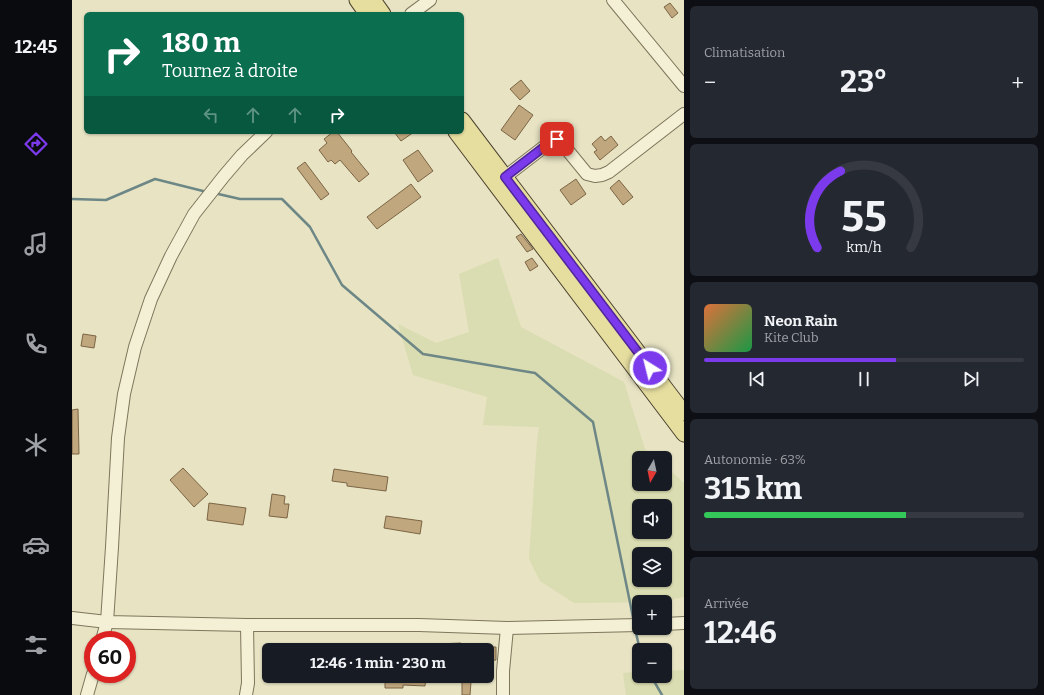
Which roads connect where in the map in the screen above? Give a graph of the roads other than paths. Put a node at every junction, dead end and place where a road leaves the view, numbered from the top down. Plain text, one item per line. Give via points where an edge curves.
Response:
1 (357, 0) edge
2 (372, 0) edge
3 (430, 0) edge
4 (613, 0) edge
5 (366, 12) edge
6 (381, 12) edge
7 (414, 12) edge
8 (684, 86) edge
9 (684, 114) edge
10 (464, 123) edge
11 (264, 134) edge
12 (458, 134) edge
13 (505, 177) junction
14 (682, 406) edge
15 (684, 434) edge
16 (72, 618) edge
17 (107, 622) junction
18 (684, 623) edge
19 (672, 624) edge
20 (247, 625) junction
21 (632, 625) edge
22 (507, 628) junction
23 (104, 631) edge
24 (90, 683) edge
25 (87, 695) edge
26 (246, 695) edge
27 (502, 695) edge

1 - 5 main road
2 - 6 main road
3 - 7 street
4 - 8 street
9 - 13 street via 602,175 587,174 557,139
10 - 13 main road
11 - 17 street via 242,155 194,214 171,256 135,347 124,394 118,438
12 - 15 main road
13 - 14 main road
16 - 17 street
17 - 20 street
17 - 23 street
18 - 19 street
20 - 22 street
20 - 26 street
21 - 22 street
22 - 27 street
24 - 25 street

